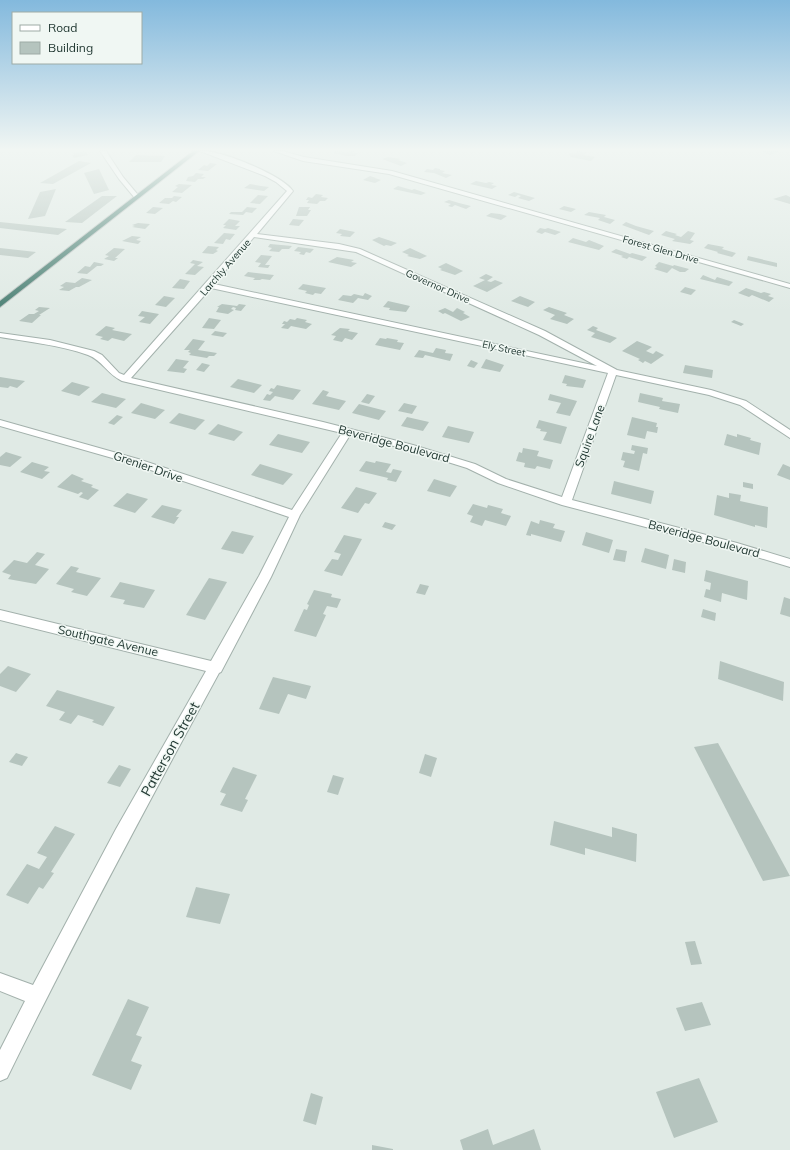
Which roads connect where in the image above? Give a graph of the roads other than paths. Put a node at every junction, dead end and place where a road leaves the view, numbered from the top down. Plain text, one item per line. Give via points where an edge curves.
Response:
1 (125, 205) edge
2 (278, 205) edge
3 (505, 205) edge
4 (252, 235) junction
5 (209, 286) junction
6 (790, 286) edge
7 (0, 305) edge
8 (0, 335) edge
9 (613, 371) junction
10 (125, 378) junction
11 (0, 423) edge
12 (347, 432) junction
13 (790, 435) edge
14 (566, 502) junction
15 (295, 515) junction
16 (790, 563) edge
17 (0, 615) edge
18 (216, 668) junction
19 (0, 982) edge
20 (37, 996) junction
21 (0, 1070) edge

1 - 7 highway
2 - 4 street, Larchly Avenue
3 - 6 street, Forest Glen Drive
4 - 5 street, Larchly Avenue
4 - 9 street, Governor Drive via 358,250 542,333
5 - 9 street, Ely Street
5 - 10 street, Larchly Avenue
8 - 10 street, Beveridge Boulevard via 50,343 91,354 99,357 116,375
9 - 13 street, Ely Street via 711,393 743,403
9 - 14 street, Squire Lane
10 - 12 street, Beveridge Boulevard
11 - 15 street, Grenier Drive via 134,461
12 - 14 street, Beveridge Boulevard via 471,466 523,488
12 - 15 street, Patterson Street
14 - 16 street, Beveridge Boulevard via 736,546
15 - 18 street, Patterson Street
17 - 18 street, Southgate Avenue
18 - 20 street, Patterson Street via 122,835
19 - 20 street
20 - 21 street, Patterson Street

